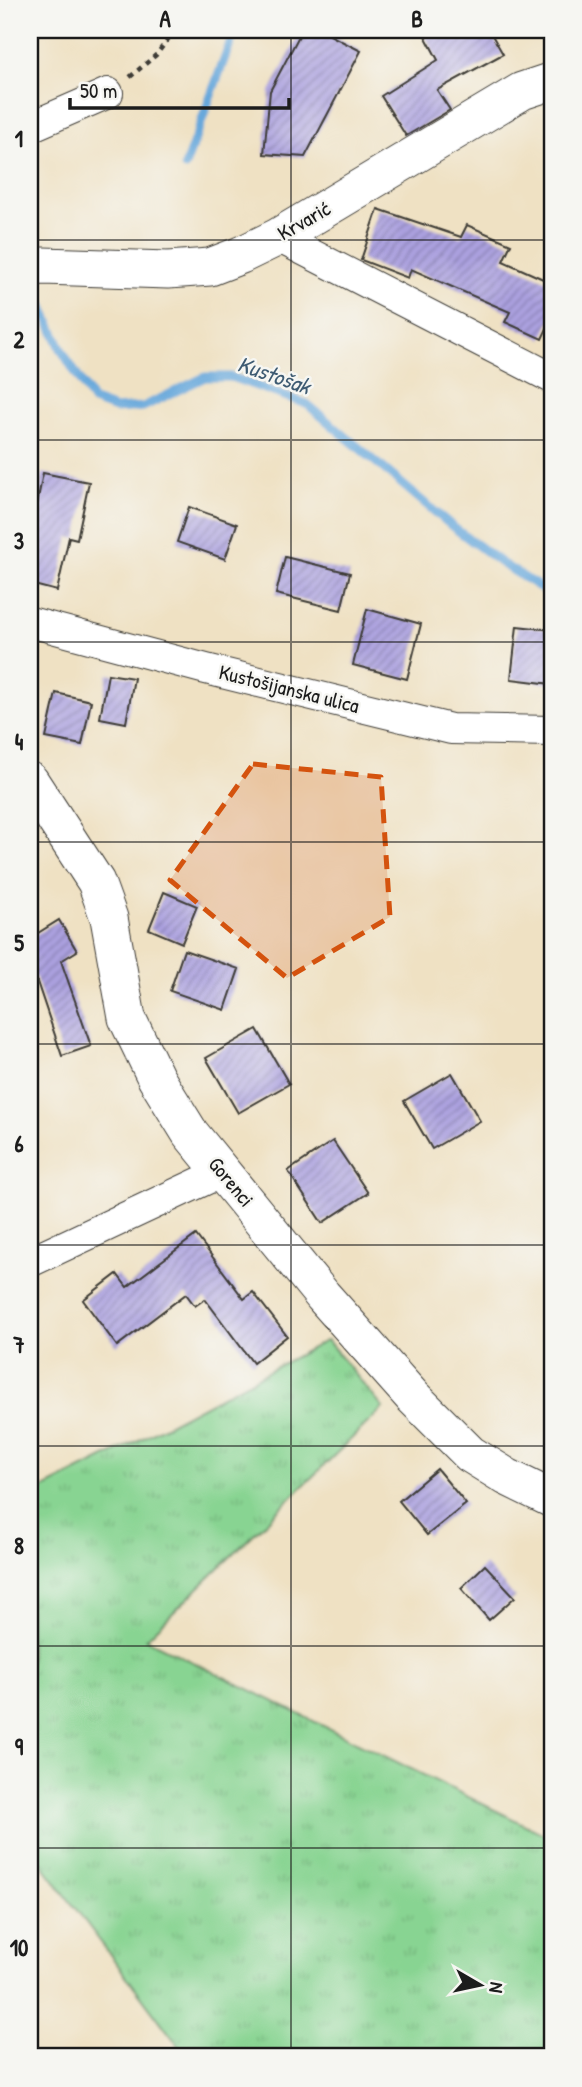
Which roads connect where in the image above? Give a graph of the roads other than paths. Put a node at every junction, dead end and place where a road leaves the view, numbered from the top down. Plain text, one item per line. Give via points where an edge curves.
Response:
1 (552, 81) edge
2 (108, 93) road end
3 (30, 127) edge
4 (278, 237) junction
5 (30, 268) edge
6 (552, 378) edge
7 (30, 622) edge
8 (552, 731) edge
9 (30, 781) edge
10 (222, 1172) junction
11 (30, 1262) edge
12 (552, 1499) edge

1 - 4 street, Krvarić via 522,91
2 - 3 street
4 - 5 street, Krvarić via 210,267
4 - 6 street
7 - 8 street, Kustošijanska ulica via 451,729
9 - 10 street, Gorenci via 96,882 109,918 127,1018 139,1046 190,1133
10 - 11 street
10 - 12 street, Gorenci via 380,1361 470,1454

